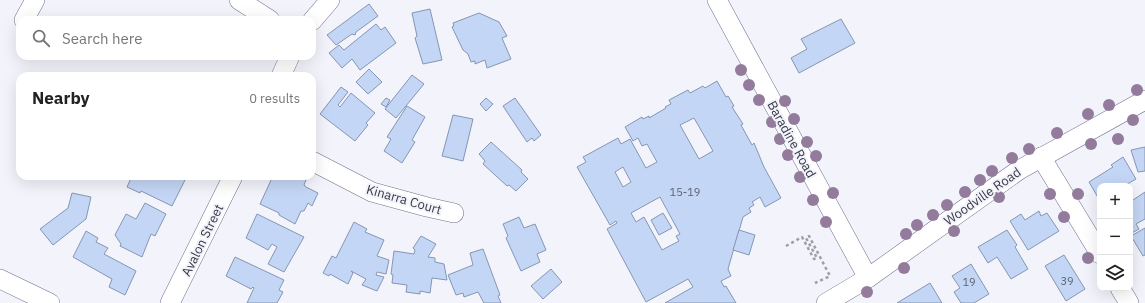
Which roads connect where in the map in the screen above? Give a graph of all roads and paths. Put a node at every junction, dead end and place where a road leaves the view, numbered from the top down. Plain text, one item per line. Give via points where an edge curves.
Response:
1 (35, 0) edge
2 (239, 0) edge
3 (330, 0) edge
4 (717, 0) edge
5 (26, 16) edge
6 (264, 16) edge
7 (316, 16) edge
8 (288, 60) edge
9 (283, 72) edge
10 (1145, 100) edge
11 (1041, 157) junction
12 (316, 163) edge
13 (231, 180) edge
14 (454, 213) dead end
15 (786, 246) dead end
16 (1097, 249) edge
17 (868, 278) junction
18 (0, 279) edge
19 (816, 283) dead end
20 (1122, 291) edge
21 (50, 303) edge
22 (170, 303) edge
23 (826, 303) edge
24 (1130, 303) edge

1 - 5 street
2 - 6 street
3 - 7 street
4 - 17 street, Baradine Road
8 - 9 street
10 - 11 street, Woodville Road
11 - 16 street
11 - 17 street, Woodville Road via 997,184
12 - 14 street, Kinarra Court via 372,192
13 - 22 street, Avalon Street
15 - 19 path via 802,237 814,259 817,258 806,238 809,236 830,276
17 - 23 street, Woodville Road
18 - 21 street
20 - 24 street

